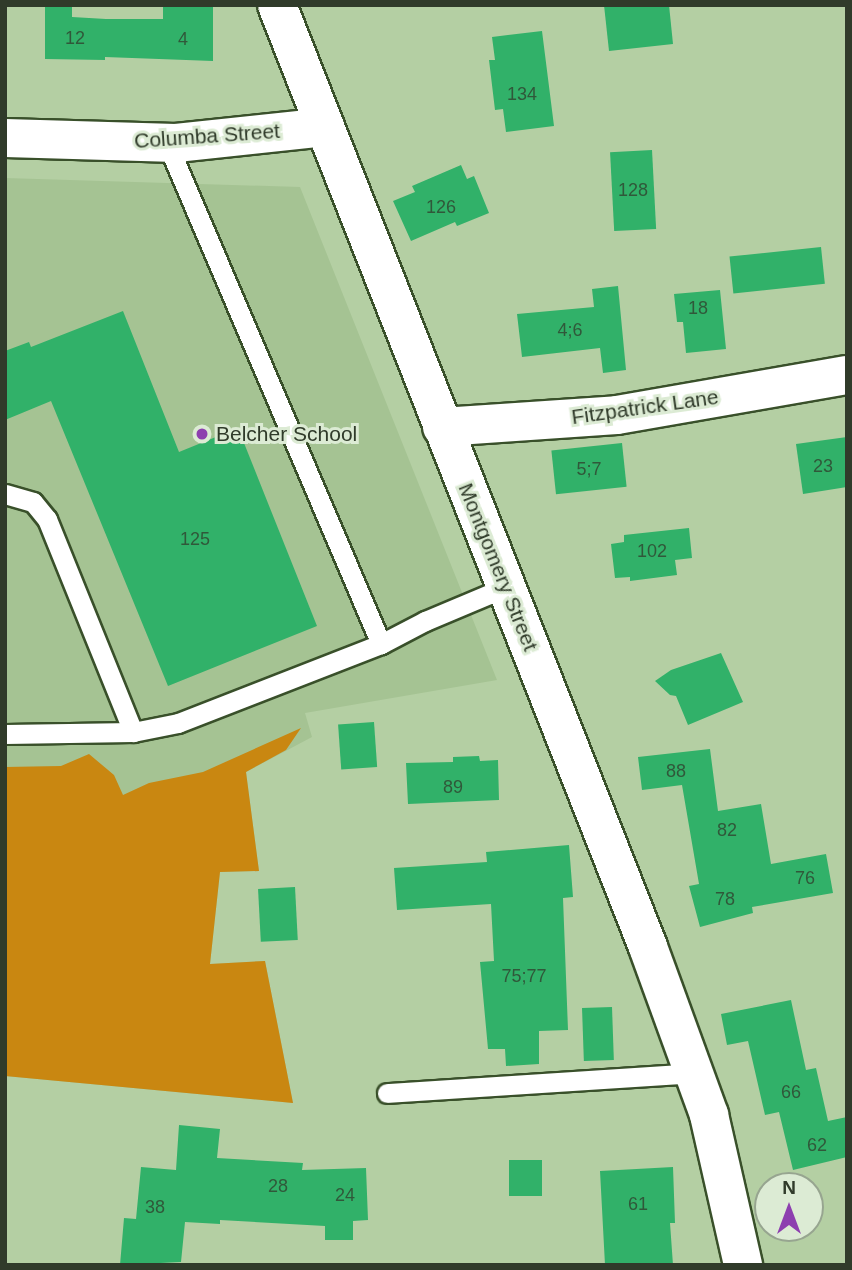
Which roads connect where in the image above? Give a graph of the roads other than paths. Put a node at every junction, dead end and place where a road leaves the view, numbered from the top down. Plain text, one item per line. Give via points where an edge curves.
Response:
1 (277, 5) edge
2 (325, 127) junction
3 (5, 138) edge
4 (167, 143) junction
5 (847, 375) edge
6 (442, 427) junction
7 (5, 494) edge
8 (506, 587) junction
9 (382, 644) junction
10 (133, 732) junction
11 (5, 734) edge
12 (694, 1073) junction
13 (387, 1093) dead end
14 (713, 1131) junction
15 (743, 1265) edge
16 (770, 1265) edge

1 - 2 main road, Montgomery Street
2 - 4 main road, Columba Street
2 - 6 main road, Montgomery Street
3 - 4 main road, Columba Street
4 - 9 lane
5 - 6 main road, Fitzpatrick Lane via 617,415
6 - 8 main road, Montgomery Street
7 - 10 lane via 33,502 47,519
8 - 9 lane
8 - 12 main road, Montgomery Street
9 - 10 lane via 178,723
10 - 11 lane
12 - 13 lane
12 - 14 main road, Montgomery Street
14 - 15 main road, Montgomery Street
14 - 16 main road, Montgomery Street

